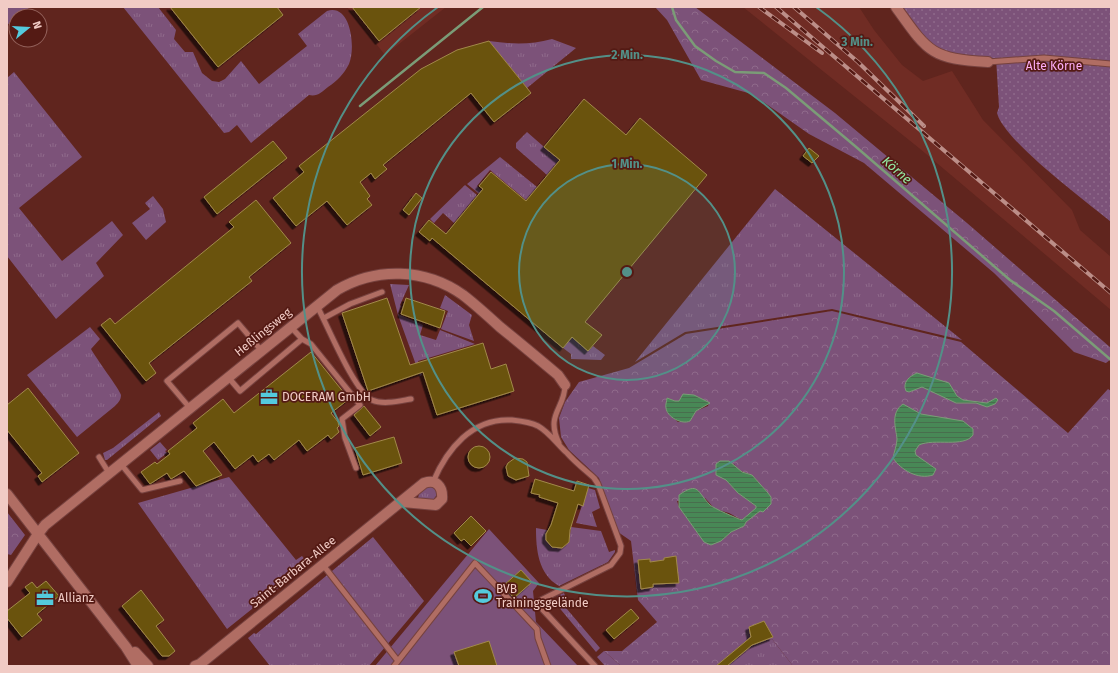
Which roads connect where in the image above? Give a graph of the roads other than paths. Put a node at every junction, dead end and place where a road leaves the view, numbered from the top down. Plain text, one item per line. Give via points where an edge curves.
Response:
1 (896, 7) edge
2 (988, 62) joint
3 (1111, 64) edge
4 (382, 292) dead end
5 (316, 305) junction
6 (324, 318) junction
7 (291, 326) junction
8 (302, 339) junction
9 (260, 350) junction
10 (227, 377) junction
11 (564, 385) joint
12 (411, 398) dead end
13 (189, 407) junction
14 (560, 446) junction
15 (99, 457) dead end
16 (120, 463) junction
17 (356, 468) dead end
18 (109, 473) junction
19 (180, 481) dead end
20 (433, 482) junction
21 (7, 494) edge
22 (403, 502) junction
23 (38, 534) junction
24 (323, 565) junction
25 (7, 582) edge
26 (126, 647) junction
27 (398, 661) junction
28 (198, 665) edge
29 (138, 666) edge
30 (148, 666) edge
31 (394, 666) edge
32 (548, 666) edge
33 (595, 666) edge

1 - 2 street via 919,39 933,52 946,58
2 - 3 lane via 1044,58
4 - 6 lane via 350,304
5 - 6 lane
5 - 7 street, Heßlingsweg
5 - 11 street, Heßlingsweg via 346,284 368,277 398,274 435,280 466,298 558,376
6 - 12 lane via 364,395 382,402
7 - 8 lane
7 - 9 street, Heßlingsweg
8 - 10 lane via 240,391
8 - 17 lane via 311,344 360,405 342,419 345,438
9 - 10 street, Heßlingsweg
9 - 13 lane via 238,323 168,381
10 - 13 street, Heßlingsweg
11 - 14 lane via 565,394 554,415 553,425
13 - 16 street, Heßlingsweg
14 - 20 lane via 538,426 522,421 492,422 476,427 462,437 439,466
14 - 33 lane via 598,484 621,546 620,553 611,565 541,600 543,610
15 - 18 lane
16 - 18 street, Heßlingsweg
16 - 19 lane via 142,490
18 - 23 street, Heßlingsweg via 45,525
20 - 22 street, Saint-Barbara-Allee via 424,483
20 - 22 street via 442,489 440,502 431,506
21 - 23 street
22 - 24 street, Saint-Barbara-Allee
23 - 25 street, Heßlingsweg
23 - 26 street
24 - 27 lane
24 - 28 street, Saint-Barbara-Allee
26 - 29 street
26 - 30 street
27 - 31 lane
27 - 32 lane via 475,563 537,629

